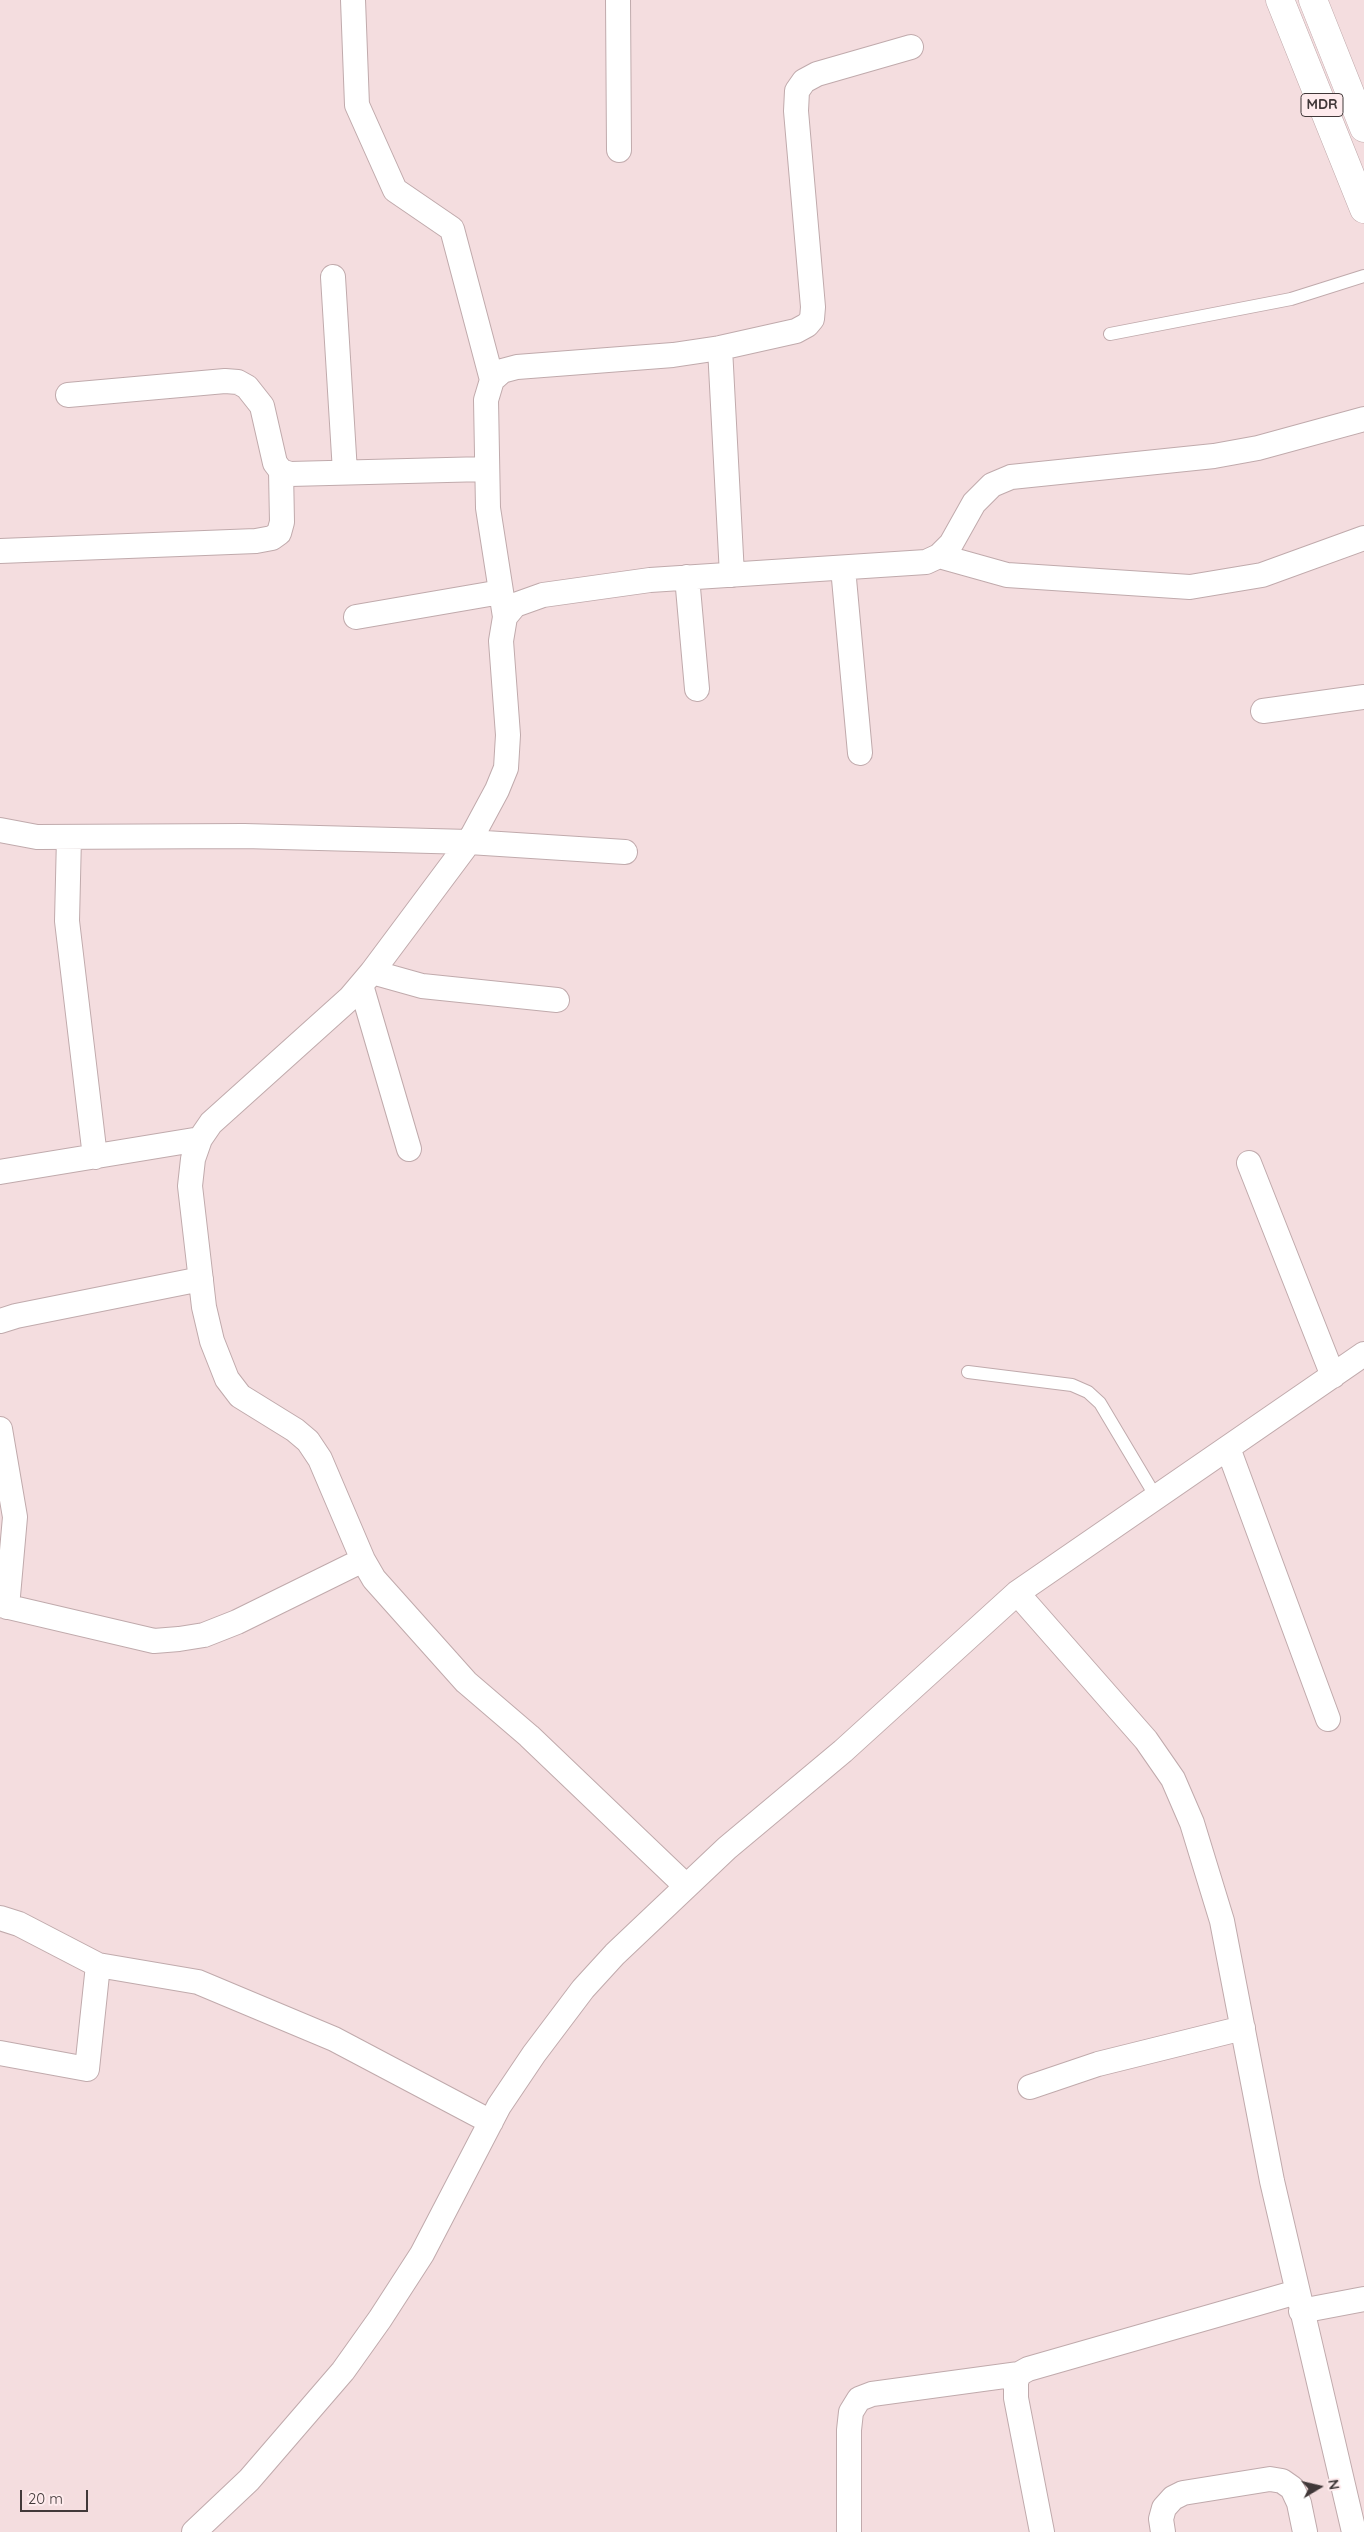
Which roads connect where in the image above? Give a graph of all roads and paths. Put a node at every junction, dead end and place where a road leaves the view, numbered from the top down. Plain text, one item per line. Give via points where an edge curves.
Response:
1 (353, 0) edge
2 (618, 0) edge
3 (1280, 0) edge
4 (1313, 0) edge
5 (911, 47) dead end
6 (1364, 128) edge
7 (619, 150) dead end
8 (1364, 208) edge
9 (1364, 276) edge
10 (333, 277) dead end
11 (1110, 334) dead end
12 (720, 348) junction
13 (492, 380) junction
14 (68, 395) dead end
15 (1364, 419) edge
16 (486, 469) junction
17 (281, 471) junction
18 (345, 472) junction
19 (1364, 538) edge
20 (0, 551) edge
21 (938, 556) junction
22 (843, 568) junction
23 (732, 574) junction
24 (687, 577) junction
25 (501, 592) junction
26 (356, 617) dead end
27 (505, 617) junction
28 (697, 689) dead end
29 (1364, 697) edge
30 (1263, 711) dead end
31 (860, 753) dead end
32 (0, 830) edge
33 (69, 837) junction
34 (469, 842) junction
35 (625, 852) dead end
36 (367, 978) junction
37 (557, 1000) dead end
38 (200, 1139) junction
39 (408, 1149) dead end
40 (95, 1157) junction
41 (1249, 1163) dead end
42 (0, 1172) edge
43 (201, 1279) junction
44 (0, 1321) edge
45 (1364, 1354) edge
46 (968, 1372) dead end
47 (1333, 1376) junction
48 (0, 1429) edge
49 (1228, 1448) junction
50 (1156, 1497) junction
51 (363, 1560) junction
52 (1017, 1593) junction
53 (3, 1606) edge
54 (1328, 1719) dead end
55 (686, 1886) junction
56 (0, 1918) edge
57 (98, 1965) junction
58 (1243, 2028) junction
59 (0, 2053) edge
60 (1030, 2087) dead end
61 (491, 2122) junction
62 (1364, 2299) edge
63 (1299, 2302) junction
64 (1019, 2374) junction
65 (194, 2532) edge
66 (849, 2532) edge
67 (1042, 2532) edge
68 (1163, 2532) edge
69 (1305, 2532) edge
70 (1354, 2532) edge

1 - 13 street via 357,106 395,190 452,228
2 - 7 street
3 - 8 main road, MDR
4 - 6 main road, MDR
5 - 12 street via 817,74 800,86 796,111 812,320 796,331
9 - 11 lane via 1291,299
10 - 18 street
12 - 13 street via 674,356 518,367 502,371
12 - 23 street
13 - 16 street via 486,400
14 - 17 street via 238,382 247,387 262,406 275,462
15 - 21 street via 1258,448 1214,456 1011,478 992,485 974,503 951,544
16 - 18 street
16 - 25 street via 488,508
17 - 18 street via 290,474
17 - 20 street via 282,522 280,533 272,538 256,542
19 - 21 street via 1262,576 1190,587 1007,575
21 - 22 street via 926,562
22 - 23 street
22 - 31 street
23 - 24 street
24 - 27 street via 543,595 515,605
24 - 28 street
25 - 26 street
25 - 27 street
27 - 34 street via 501,641 508,735 506,768
29 - 30 street
32 - 33 street via 37,837
33 - 34 street via 244,836
33 - 40 street via 67,921
34 - 35 street
34 - 36 street
36 - 37 street
36 - 38 street via 211,1123
36 - 39 street
38 - 40 street
38 - 43 street via 190,1186
40 - 42 street
41 - 47 street
43 - 44 street
43 - 51 street via 208,1324 227,1379 240,1396 308,1441 320,1459
45 - 47 street
46 - 50 lane via 1072,1385 1088,1392 1100,1403
47 - 49 street
48 - 53 street via 15,1517
49 - 50 street
49 - 54 street
50 - 52 street
51 - 53 street via 237,1622 204,1635 179,1639 154,1640
51 - 55 street via 374,1579 466,1682 529,1736
52 - 55 street via 843,1751
52 - 58 street via 1146,1740 1173,1779 1212,1883
55 - 61 street via 583,1989 534,2054
56 - 57 street via 19,1924
57 - 59 street via 86,2069
57 - 61 street via 198,1982 334,2039
58 - 60 street via 1098,2064
58 - 63 street
61 - 65 street via 422,2254 343,2371 250,2480
62 - 63 street
63 - 64 street via 1028,2369
63 - 70 street
64 - 66 street via 872,2394 859,2399 851,2412 849,2430
64 - 67 street via 1016,2398
68 - 69 street via 1164,2508 1173,2498 1184,2493 1270,2479 1282,2481 1292,2488

